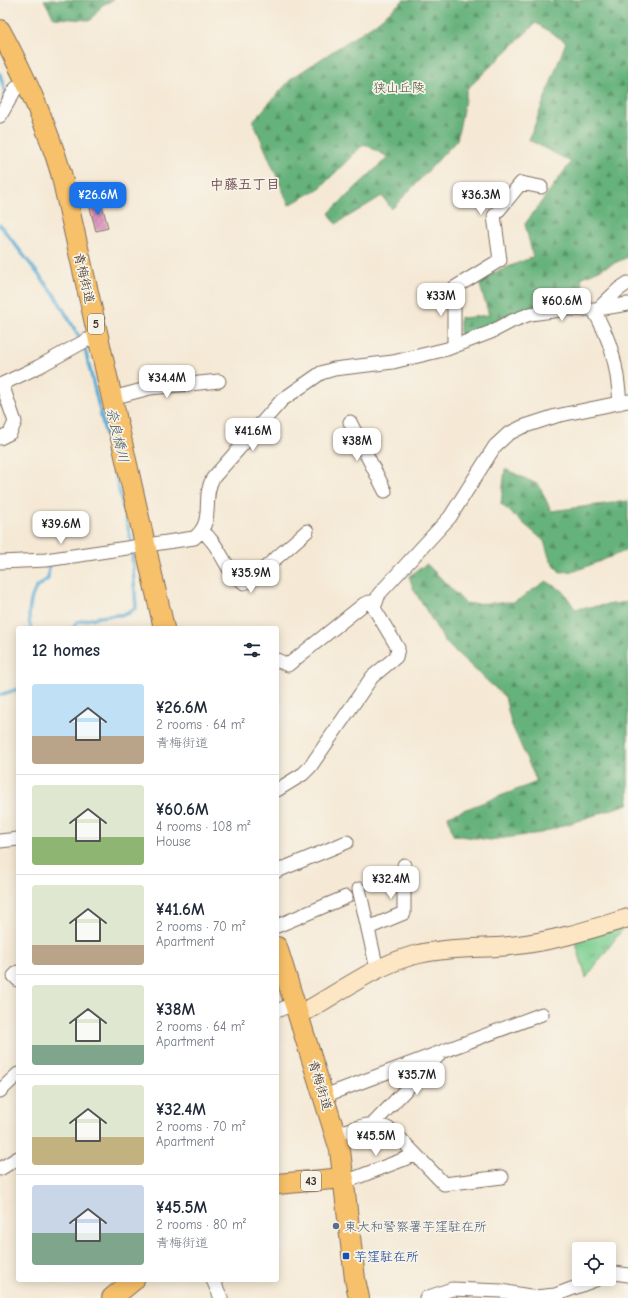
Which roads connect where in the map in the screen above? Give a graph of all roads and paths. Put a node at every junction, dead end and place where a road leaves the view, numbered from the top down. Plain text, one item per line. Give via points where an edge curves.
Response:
1 (0, 30) edge
2 (26, 81) junction
3 (0, 116) edge
4 (540, 186) dead end
5 (628, 283) edge
6 (628, 304) edge
7 (596, 309) junction
8 (89, 341) junction
9 (454, 346) junction
10 (219, 381) dead end
11 (1, 384) edge
12 (112, 398) junction
13 (624, 402) edge
14 (350, 422) dead end
15 (0, 438) edge
16 (386, 491) dead end
17 (202, 531) junction
18 (307, 531) dead end
19 (136, 547) junction
20 (0, 562) edge
21 (376, 603) junction
22 (163, 626) edge
23 (279, 661) edge
24 (279, 789) edge
25 (16, 839) edge
26 (0, 841) edge
27 (347, 842) dead end
28 (404, 865) dead end
29 (279, 870) edge
30 (359, 889) dead end
31 (346, 897) dead end
32 (628, 918) edge
33 (279, 925) edge
34 (368, 928) junction
35 (279, 957) edge
36 (377, 969) junction
37 (290, 1010) edge
38 (542, 1014) dead end
39 (443, 1052) junction
40 (16, 1076) edge
41 (0, 1091) edge
42 (324, 1096) junction
43 (374, 1123) junction
44 (336, 1134) junction
45 (416, 1155) junction
46 (16, 1159) edge
47 (0, 1169) edge
48 (502, 1177) dead end
49 (345, 1180) junction
50 (279, 1184) edge
51 (616, 1273) edge
52 (628, 1275) edge
53 (214, 1282) edge
54 (579, 1286) edge
55 (221, 1298) edge
56 (359, 1298) edge
57 (426, 1298) edge

1 - 2 main road, 青梅街道 / 5
2 - 3 street via 16,88
2 - 8 main road, 青梅街道 / 5 via 61,173
4 - 9 street via 521,182 494,216 500,260 454,288
5 - 7 street
6 - 7 street
7 - 9 street via 568,309 530,314
7 - 13 street via 612,350
8 - 11 street
8 - 12 main road, 青梅街道 / 5
9 - 17 street via 393,362 321,373 282,400 211,483 207,519
10 - 12 street via 150,388
11 - 15 street via 15,422 10,433
12 - 19 main road, 青梅街道 / 5
13 - 21 street via 556,416 508,434 495,446 450,517 379,594
14 - 16 street
17 - 18 street via 219,550 231,571 244,583 250,581
17 - 19 street via 189,540
19 - 20 street via 46,560
19 - 22 main road, 青梅街道 / 5
21 - 23 street via 364,604 288,665
21 - 24 street via 374,608 398,648 396,657 368,682 310,767
25 - 26 street
27 - 29 street
28 - 34 street via 404,913
30 - 34 street
31 - 33 street
32 - 36 street via 558,939 419,954
34 - 36 street
35 - 37 main road, 青梅街道
36 - 37 street
37 - 42 main road, 青梅街道
38 - 39 street
39 - 42 street
39 - 43 street
40 - 41 street
42 - 44 main road, 青梅街道
43 - 44 street
43 - 45 street via 393,1131
44 - 49 main road, 青梅街道
45 - 48 street via 444,1184
45 - 49 street
46 - 47 street
49 - 50 main road, 43
49 - 56 main road, 青梅街道 via 354,1274
51 - 52 street
53 - 55 street
54 - 57 street via 555,1295 535,1297 501,1291 452,1289

